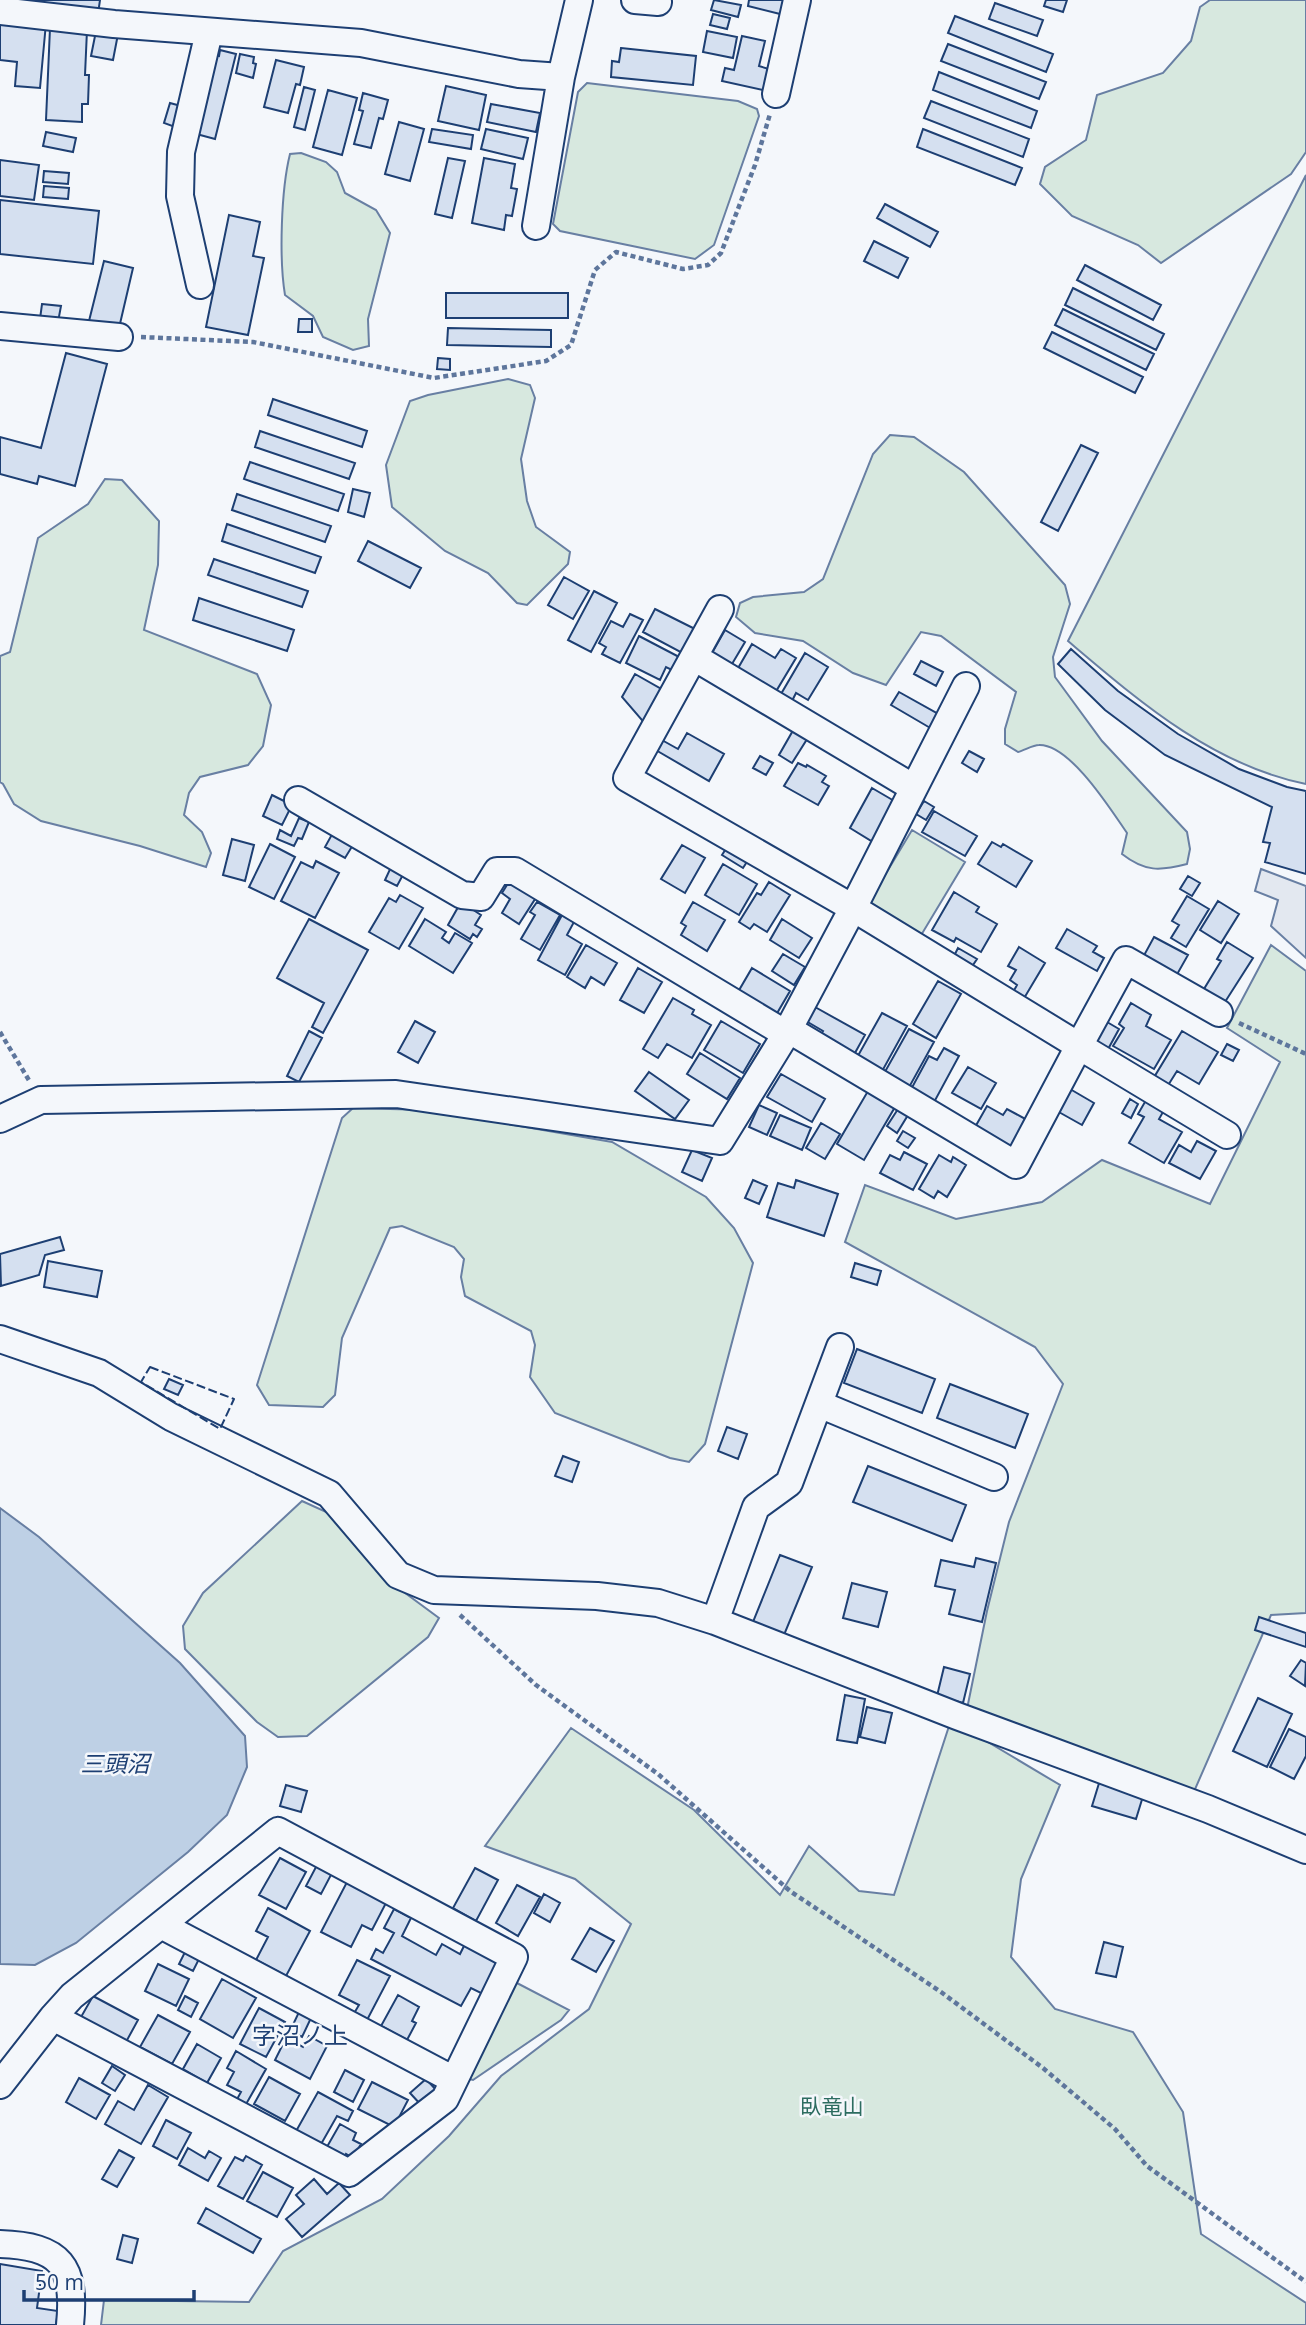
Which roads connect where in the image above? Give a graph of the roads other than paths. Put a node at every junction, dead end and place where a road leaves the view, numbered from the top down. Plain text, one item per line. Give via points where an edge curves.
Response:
1 (579, 0) edge
2 (797, 0) edge
3 (0, 11) edge
4 (209, 32) junction
5 (561, 76) junction
6 (776, 94) road end
7 (536, 226) dead end
8 (200, 285) dead end
9 (0, 326) edge
10 (119, 337) road end
11 (720, 609) dead end
12 (694, 657) junction
13 (966, 686) dead end
14 (914, 788) junction
15 (298, 800) dead end
16 (853, 908) junction
17 (1219, 1013) road end
18 (787, 1032) junction
19 (1079, 1045) junction
20 (0, 1119) edge
21 (1227, 1135) dead end
22 (0, 1339) edge
23 (840, 1348) dead end
24 (819, 1404) junction
25 (994, 1477) dead end
26 (715, 1621) junction
27 (1306, 1850) edge
28 (161, 1925) junction
29 (53, 2017) junction
30 (454, 2080) junction
31 (0, 2085) edge
32 (0, 2244) edge
33 (70, 2325) edge

1 - 5 street
2 - 6 street
3 - 4 street
4 - 5 street via 361,43 519,74
4 - 8 street via 181,152 180,196
5 - 7 street
9 - 10 street
11 - 12 street
12 - 14 street
12 - 16 street via 627,778
13 - 14 street
14 - 16 street
15 - 18 street via 462,895 481,897 497,871 515,872
16 - 18 street
16 - 19 street
17 - 19 street via 1126,960
18 - 19 street via 1016,1165
18 - 20 street via 720,1141 396,1094 41,1100
19 - 21 street
22 - 26 street via 99,1373 172,1417 329,1494 398,1575 434,1590 597,1596 658,1603
23 - 24 street
24 - 25 street
24 - 26 street via 789,1483 756,1507
26 - 27 street
28 - 29 street via 72,1996
28 - 30 street
28 - 30 street via 278,1831 514,1957
29 - 30 street via 349,2173 445,2099
29 - 31 street
32 - 33 street via 27,2245 56,2259 70,2276

